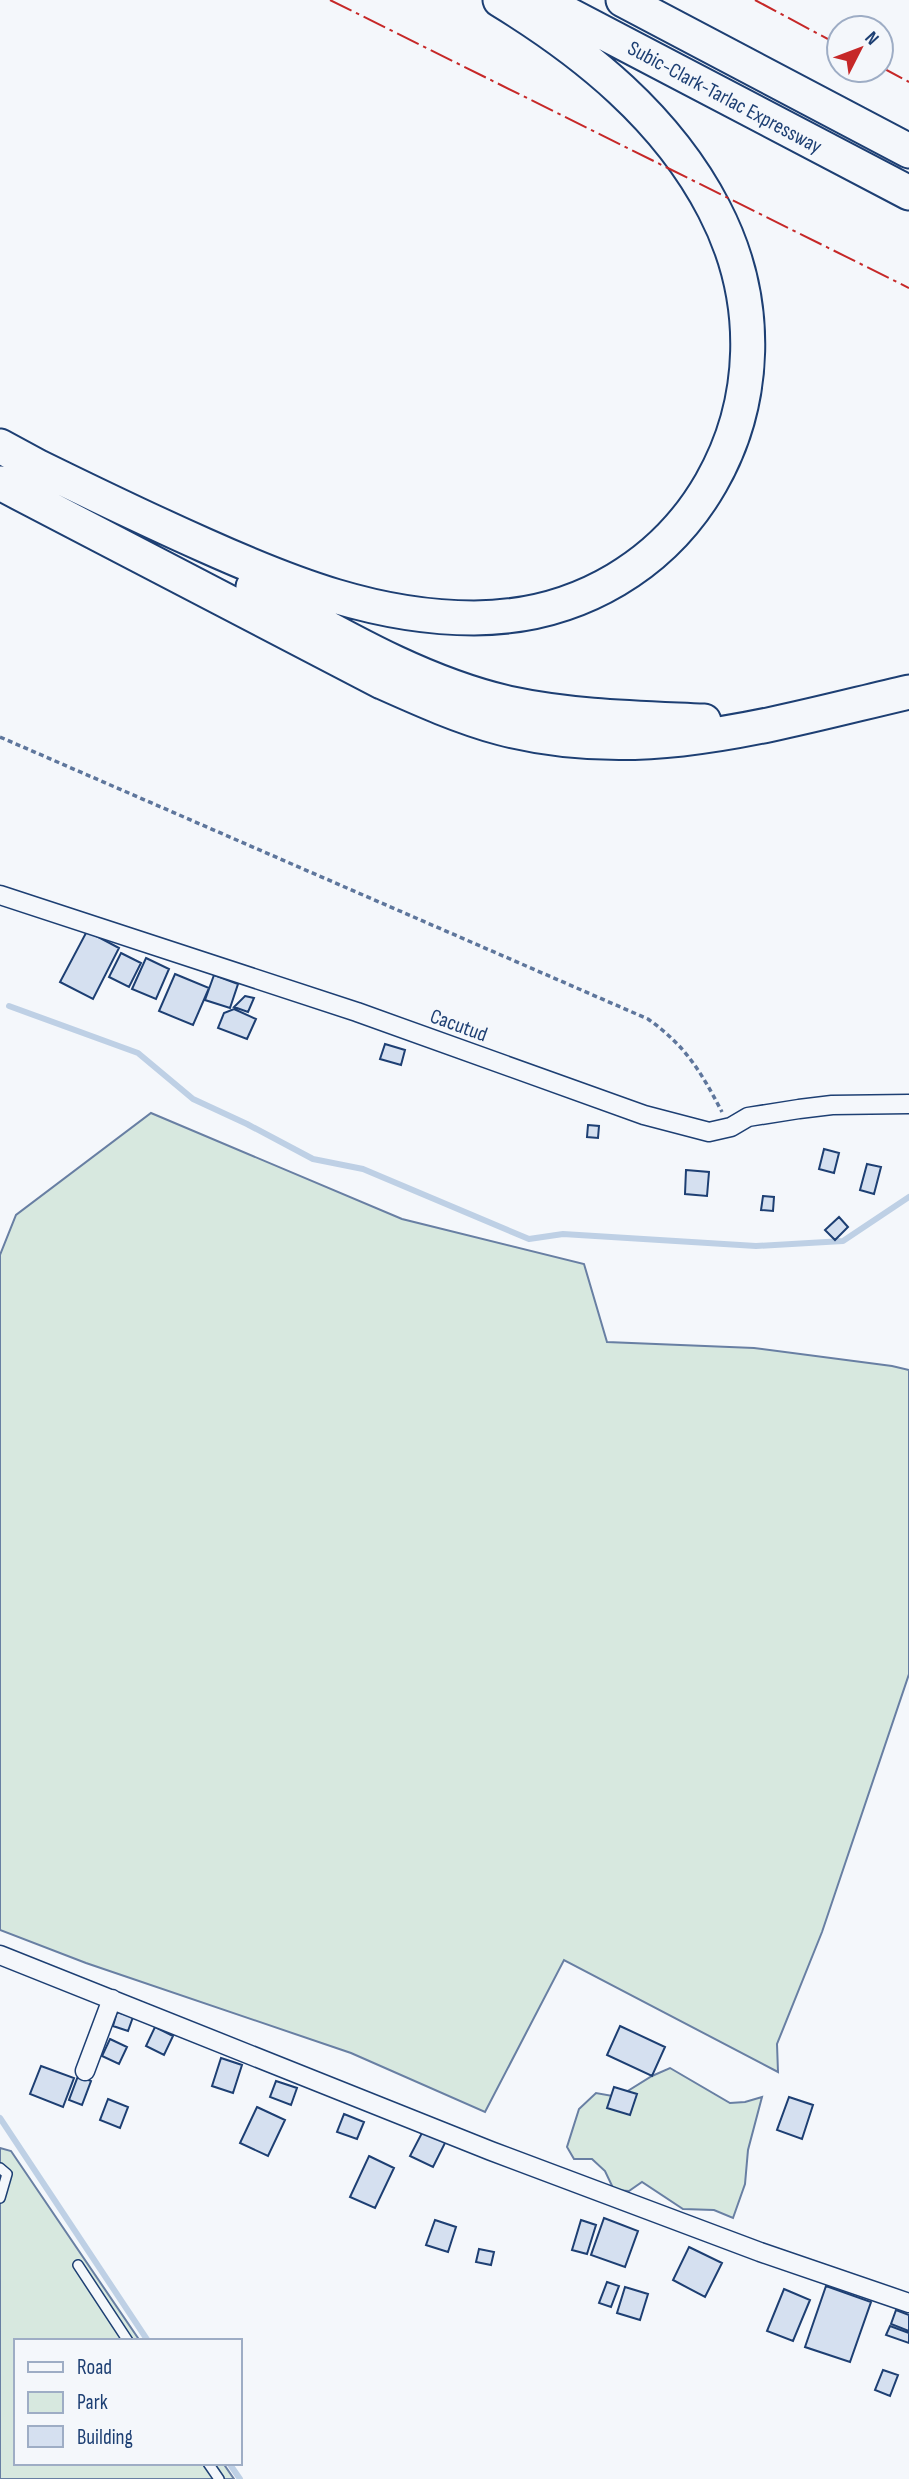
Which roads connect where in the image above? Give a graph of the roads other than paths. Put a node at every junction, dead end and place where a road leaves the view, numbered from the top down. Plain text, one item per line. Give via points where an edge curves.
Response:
1 (500, 0) edge
2 (541, 0) edge
3 (623, 0) edge
4 (909, 151) edge
5 (909, 193) edge
6 (0, 446) edge
7 (39, 467) junction
8 (0, 483) edge
9 (909, 692) edge
10 (768, 725) junction
11 (0, 895) edge
12 (909, 1104) edge
13 (0, 1955) edge
14 (112, 1999) junction
15 (85, 2071) dead end
16 (0, 2168) edge
17 (0, 2197) edge
18 (78, 2265) dead end
19 (909, 2303) edge
20 (127, 2339) edge

1 - 7 highway via 578,52 634,102 700,185 732,250 748,334 740,412 712,484 666,542 605,585 541,609 476,618 401,612 339,599 278,578
2 - 5 highway, Subic-Clark-Tarlac Expressway
3 - 4 highway, Subic-Clark-Tarlac Expressway
6 - 7 highway
7 - 10 highway via 364,647 467,691 508,703 586,715
8 - 10 highway via 382,682 499,728 614,744 678,741
9 - 10 highway
11 - 12 street, Cacutud via 357,1012 644,1115 709,1132 748,1117 799,1109
13 - 14 street
14 - 15 street
14 - 19 street via 491,2151
16 - 17 lane via 7,2174
18 - 20 lane

